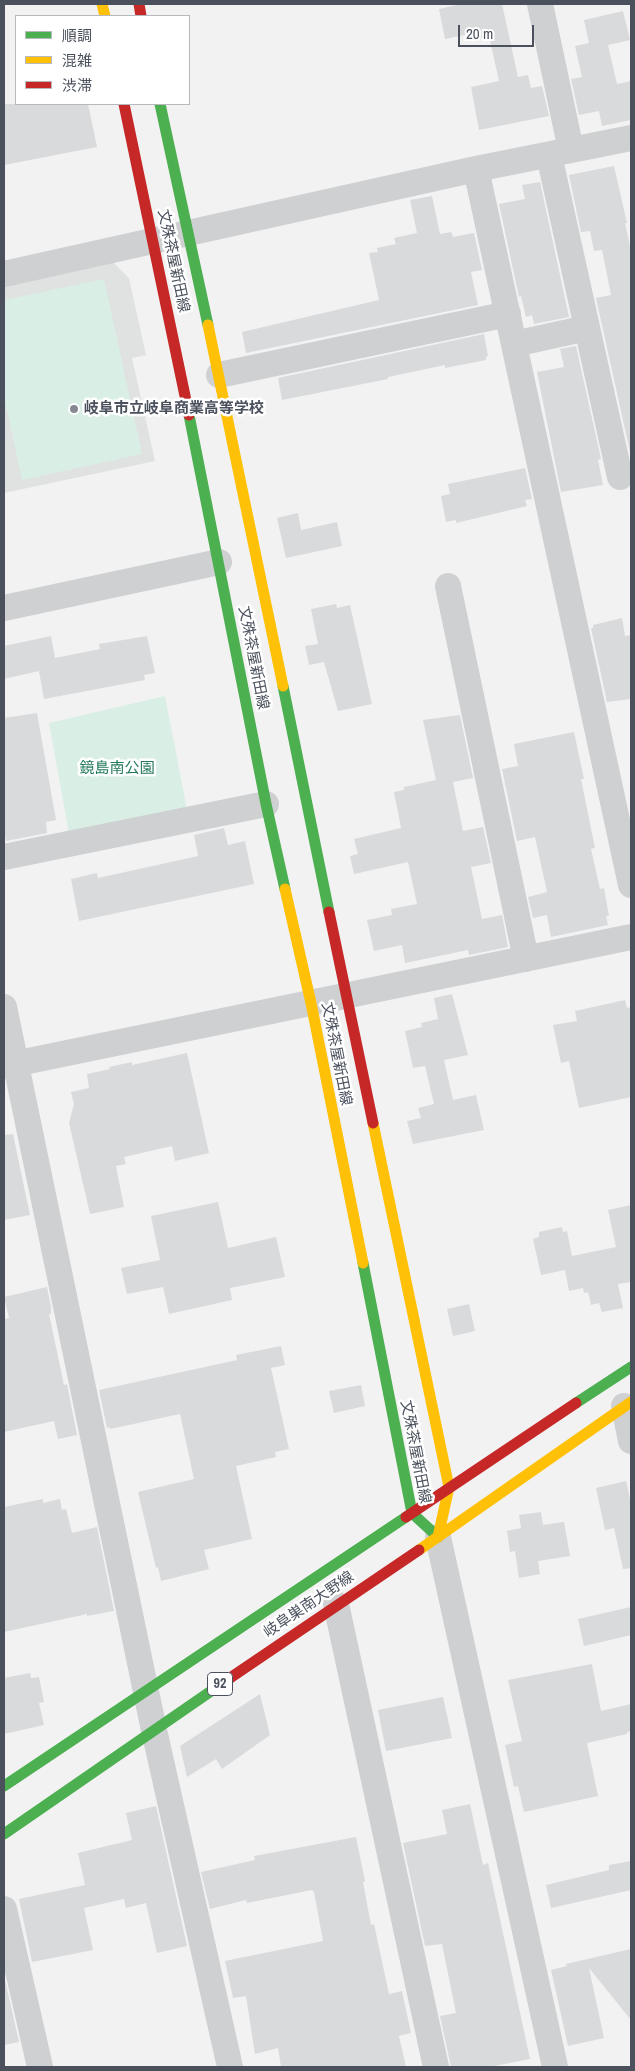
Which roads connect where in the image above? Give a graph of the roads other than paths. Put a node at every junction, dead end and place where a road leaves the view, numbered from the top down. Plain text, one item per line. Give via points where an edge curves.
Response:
1 (540, 4) edge
2 (124, 105) edge
3 (160, 105) edge
4 (631, 138) edge
5 (560, 152) junction
6 (476, 169) junction
7 (187, 232) junction
8 (153, 241) junction
9 (4, 274) edge
10 (508, 314) junction
11 (587, 328) junction
12 (514, 344) junction
13 (219, 375) junction
14 (620, 477) dead end
15 (219, 562) junction
16 (448, 586) dead end
17 (4, 608) edge
18 (266, 804) junction
19 (4, 857) edge
20 (631, 885) edge
21 (631, 937) edge
22 (526, 958) junction
23 (346, 995) junction
24 (311, 1003) junction
25 (4, 1007) edge
26 (10, 1065) edge
27 (631, 1366) edge
28 (628, 1404) edge
29 (631, 1441) edge
30 (449, 1487) junction
31 (412, 1513) junction
32 (438, 1537) junction
33 (336, 1604) junction
34 (146, 1690) junction
35 (154, 1730) junction
36 (4, 1786) edge
37 (4, 1834) edge
38 (4, 1909) edge
39 (40, 2067) edge
40 (230, 2067) edge
41 (436, 2067) edge
42 (555, 2067) edge

1 - 5 street
2 - 8 main road, 文殊茶屋新田線
3 - 7 main road, 文殊茶屋新田線
4 - 5 street
5 - 6 street
5 - 11 street
6 - 7 street
6 - 10 street
7 - 8 street
7 - 13 main road, 文殊茶屋新田線
8 - 9 street
8 - 15 main road, 文殊茶屋新田線
10 - 12 street
10 - 13 street
11 - 12 street
11 - 14 street
12 - 20 street
13 - 23 main road, 文殊茶屋新田線
15 - 17 street
15 - 18 main road, 文殊茶屋新田線
16 - 22 street
18 - 19 street
18 - 24 main road, 文殊茶屋新田線
21 - 22 street
22 - 23 street
23 - 24 street
23 - 30 main road, 文殊茶屋新田線
24 - 26 street
24 - 31 main road, 文殊茶屋新田線
25 - 26 street
26 - 34 street
27 - 30 main road, 岐阜巣南大野線 / 92
28 - 29 street
28 - 32 main road, 岐阜巣南大野線 / 92
30 - 31 main road, 岐阜巣南大野線 / 92
30 - 32 main road, 文殊茶屋新田線
31 - 32 main road, 文殊茶屋新田線
31 - 34 main road, 岐阜巣南大野線 / 92
32 - 33 main road, 岐阜巣南大野線 / 92
32 - 42 street
33 - 35 main road, 岐阜巣南大野線 / 92
33 - 41 street
34 - 35 street
34 - 36 main road, 岐阜巣南大野線 / 92
35 - 37 main road, 岐阜巣南大野線 / 92
35 - 40 street
38 - 39 street

